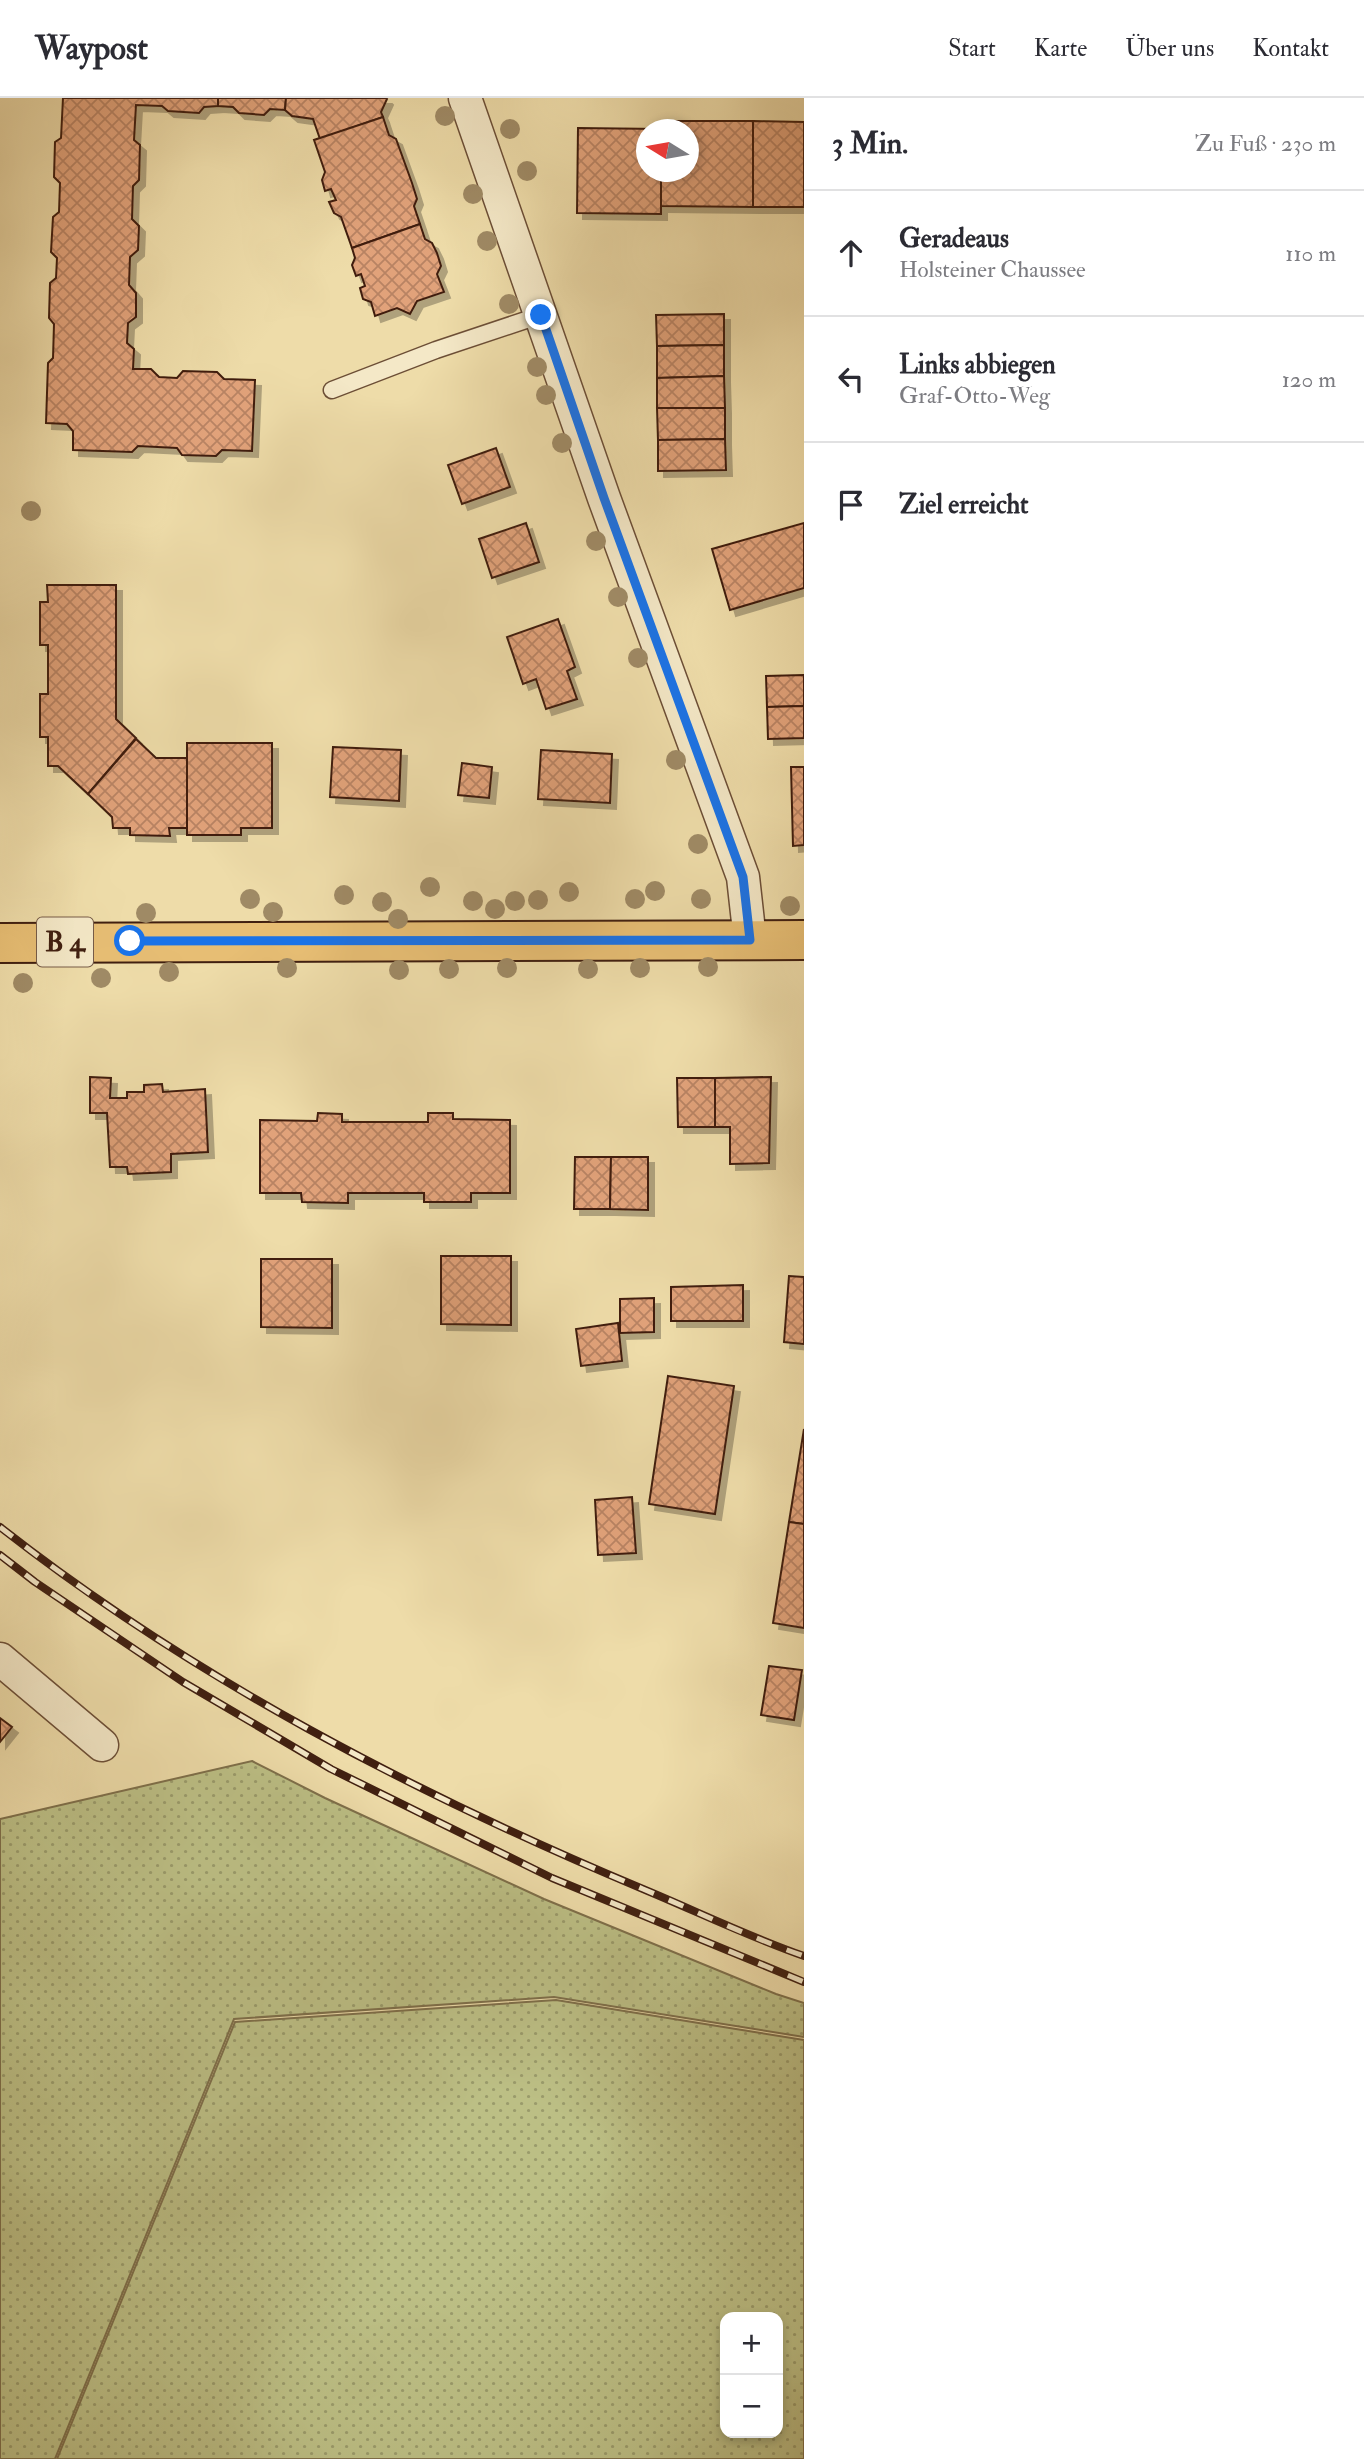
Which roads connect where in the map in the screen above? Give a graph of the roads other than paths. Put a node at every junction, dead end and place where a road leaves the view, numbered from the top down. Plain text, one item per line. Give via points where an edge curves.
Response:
1 (465, 98) edge
2 (541, 315) junction
3 (332, 390) dead end
4 (750, 940) junction
5 (804, 940) edge
6 (0, 943) edge
7 (0, 1659) edge
8 (102, 1745) dead end

1 - 2 street
2 - 3 lane
2 - 4 street via 743,877
4 - 5 main road, B 4
4 - 6 main road, B 4
7 - 8 street

